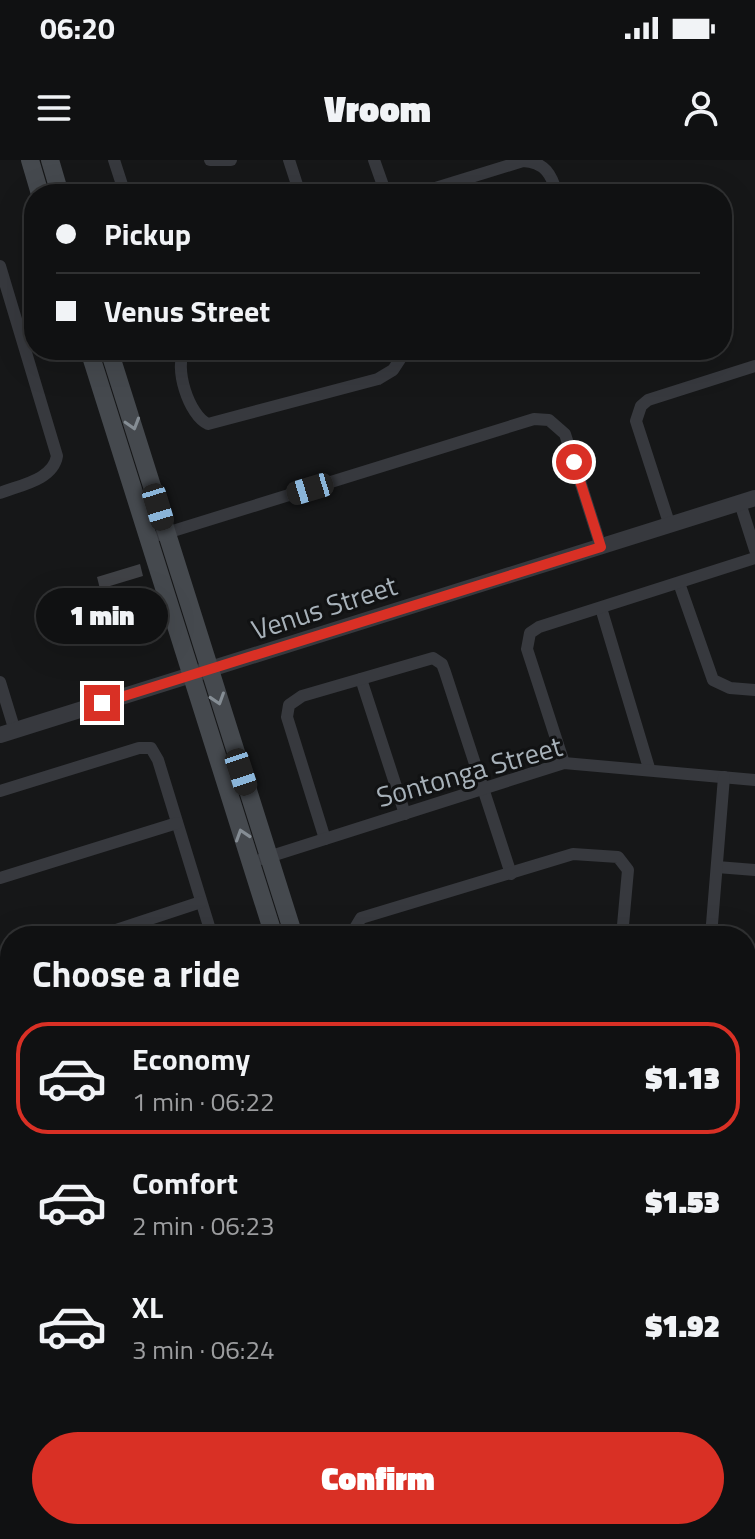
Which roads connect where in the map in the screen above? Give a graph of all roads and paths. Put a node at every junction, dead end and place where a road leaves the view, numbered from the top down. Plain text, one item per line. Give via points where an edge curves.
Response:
1 (30, 160) edge
2 (50, 160) edge
3 (114, 160) edge
4 (210, 160) edge
5 (228, 160) edge
6 (289, 160) edge
7 (374, 160) edge
8 (37, 184) edge
9 (57, 184) edge
10 (122, 184) edge
11 (297, 184) edge
12 (382, 184) edge
13 (448, 184) edge
14 (555, 184) edge
15 (0, 266) edge
16 (24, 346) edge
17 (28, 360) edge
18 (93, 360) edge
19 (112, 360) edge
20 (180, 360) edge
21 (400, 360) edge
22 (755, 366) edge
23 (0, 493) edge
24 (747, 500) edge
25 (670, 526) junction
26 (158, 536) junction
27 (601, 547) junction
28 (755, 550) edge
29 (755, 558) edge
30 (679, 583) junction
31 (601, 608) junction
32 (209, 671) junction
33 (191, 677) junction
34 (361, 679) junction
35 (0, 682) edge
36 (755, 690) edge
37 (8, 733) edge
38 (564, 763) junction
39 (649, 768) junction
40 (724, 777) junction
41 (755, 780) edge
42 (484, 789) junction
43 (0, 791) edge
44 (405, 814) junction
45 (177, 823) junction
46 (325, 839) junction
47 (269, 857) junction
48 (251, 863) junction
49 (717, 867) junction
50 (755, 870) edge
51 (511, 874) junction
52 (0, 878) edge
53 (201, 902) junction
54 (128, 926) edge
55 (209, 926) edge
56 (271, 926) edge
57 (291, 926) edge
58 (356, 926) edge
59 (623, 926) edge
60 (712, 926) edge

1 - 8 main road
2 - 9 main road
3 - 10 street
4 - 5 street
6 - 11 street
7 - 12 street
13 - 14 street via 523,161 535,161
15 - 16 street
17 - 23 street via 57,456 45,475
18 - 26 main road
19 -> 26 main road
20 - 21 street via 195,414 208,424 378,379
22 - 25 street via 648,400 637,413
24 - 25 street, Venus Street
24 - 28 street
25 - 27 street, Venus Street
26 - 27 street via 534,419 549,420 565,434
26 - 32 main road
26 - 33 main road
27 - 32 street, Venus Street
29 - 30 street
30 - 31 street
30 - 36 street via 713,680
31 - 38 street via 539,627 527,639
31 - 39 street
32 - 33 street, Venus Street
32 -> 47 main road
33 - 37 street, Venus Street
48 -> 33 main road
34 - 42 street via 438,659
34 - 44 street
34 - 46 street via 294,700 287,711
35 - 37 street
38 - 39 street, Sontonga Street
38 - 42 street, Sontonga Street
39 - 40 street, Sontonga Street
40 - 41 street, Sontonga Street
40 - 49 street
42 - 44 street, Sontonga Street
42 - 51 street
43 - 45 street via 146,746 158,760
44 - 46 street, Sontonga Street
45 - 52 street
45 - 53 street
46 - 47 street, Sontonga Street
47 - 48 street, Sontonga Street
47 - 57 main road
48 - 56 main road
49 - 50 street
49 - 60 street
51 - 58 street via 361,918
51 - 59 street via 573,854 618,857 629,881
53 - 54 street
53 - 55 street

